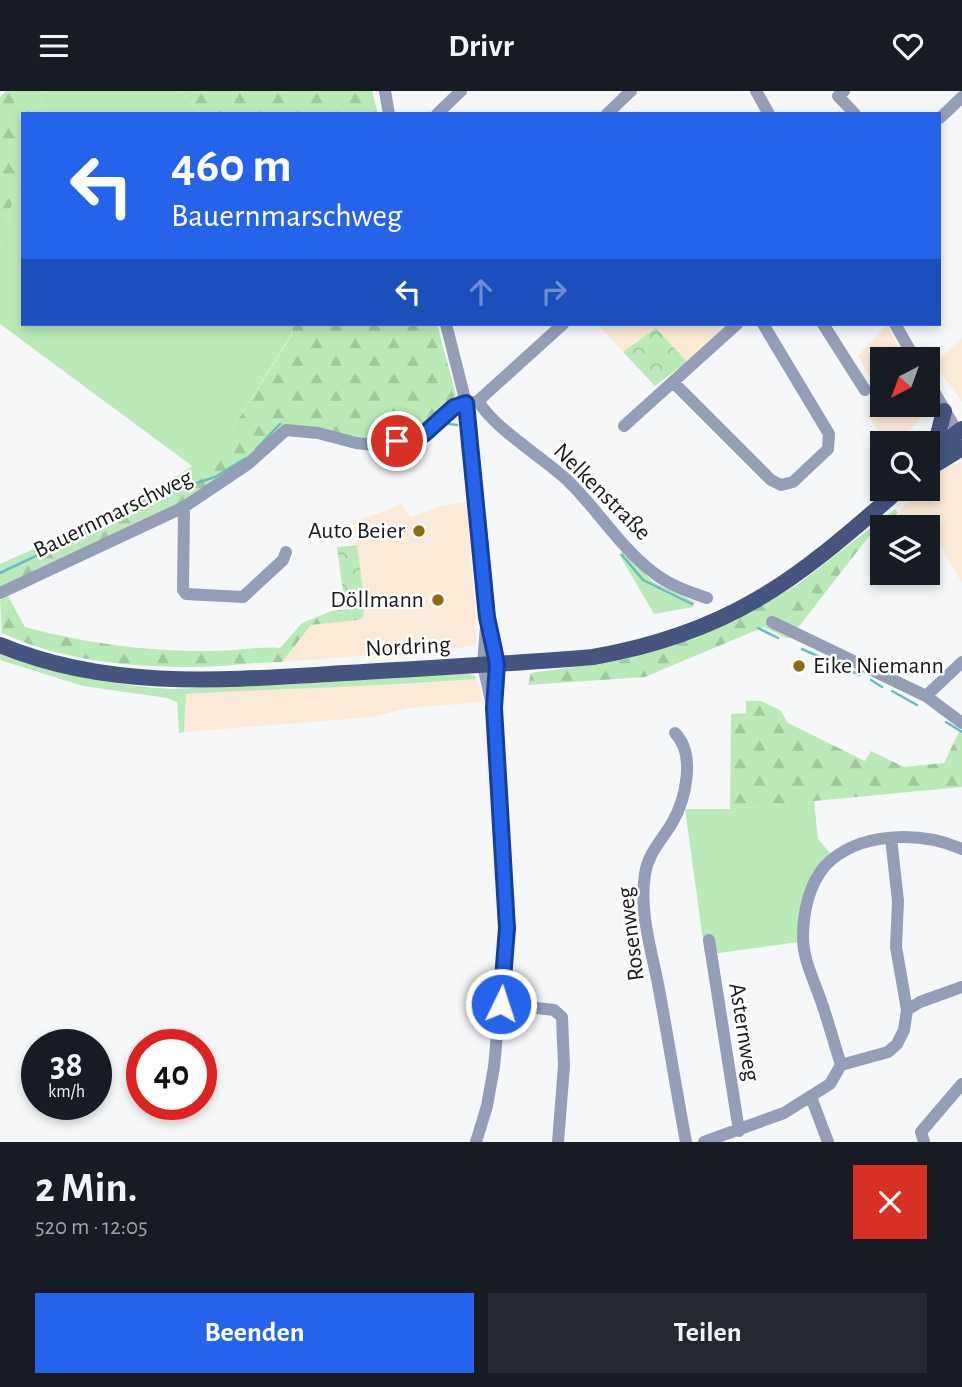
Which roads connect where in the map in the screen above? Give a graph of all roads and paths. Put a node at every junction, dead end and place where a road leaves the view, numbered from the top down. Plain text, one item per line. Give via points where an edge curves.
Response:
1 (385, 91) edge
2 (461, 91) edge
3 (631, 91) edge
4 (756, 91) edge
5 (844, 91) edge
6 (962, 97) edge
7 (389, 112) edge
8 (439, 112) edge
9 (609, 112) edge
10 (768, 112) edge
11 (853, 112) edge
12 (941, 117) edge
13 (447, 326) edge
14 (561, 326) edge
15 (735, 326) edge
16 (764, 326) edge
17 (825, 326) edge
18 (895, 326) edge
19 (908, 347) edge
20 (674, 382) junction
21 (865, 390) dead end
22 (472, 402) junction
23 (940, 404) edge
24 (944, 411) junction
25 (624, 426) dead end
26 (938, 431) edge
27 (961, 437) edge
28 (940, 450) edge
29 (940, 457) edge
30 (885, 501) edge
31 (184, 507) junction
32 (286, 552) dead end
33 (0, 593) edge
34 (707, 598) dead end
35 (772, 621) dead end
36 (0, 645) edge
37 (962, 662) edge
38 (490, 665) junction
39 (926, 697) junction
40 (962, 723) edge
41 (675, 733) dead end
42 (891, 838) junction
43 (962, 849) edge
44 (709, 940) dead end
45 (962, 987) edge
46 (501, 1004) junction
47 (907, 1010) junction
48 (841, 1065) junction
49 (962, 1084) edge
50 (811, 1097) junction
51 (738, 1131) junction
52 (476, 1142) edge
53 (558, 1142) edge
54 (686, 1142) edge
55 (704, 1142) edge
56 (828, 1142) edge
57 (924, 1142) edge

1 - 7 street
2 - 8 street
3 - 9 street
4 - 10 street
5 - 11 street via 838,96
6 - 12 street
13 - 22 street
14 - 22 street, Bauernmarschweg
15 - 20 street
16 - 20 street via 829,434 828,449 793,482 781,485 771,479
17 - 21 street
18 - 19 street
20 - 25 street
22 - 31 street, Bauernmarschweg via 454,407 424,434 373,445 286,430 248,464
22 - 34 street, Nelkenstraße via 567,480 653,573
22 - 38 street
23 - 24 street
24 - 26 main road
24 - 27 street
27 - 28 main road
27 - 29 main road
30 - 38 main road, Nordring via 801,570 714,621 632,650
31 - 32 street via 186,594 246,596
31 - 33 street, Bauernmarschweg
35 - 39 street
36 - 38 main road, Nordring via 77,670 140,678 201,680
37 - 39 street
38 - 46 street via 507,928
39 - 40 street
41 - 54 street, Rosenweg via 683,740 687,761 683,798 649,859 644,883 646,922
42 - 43 street via 914,838
42 - 47 street via 898,901 896,947
42 - 48 street via 861,843 839,854 824,867 809,894 803,937 807,965
44 - 51 street, Asternweg
45 - 47 street
46 - 52 street via 487,1106
46 - 53 street via 554,1010 562,1017 564,1066
47 - 48 street via 904,1030 888,1052
48 - 50 street via 830,1084
49 - 57 street via 921,1132
50 - 51 street
50 - 56 street
51 - 55 street

